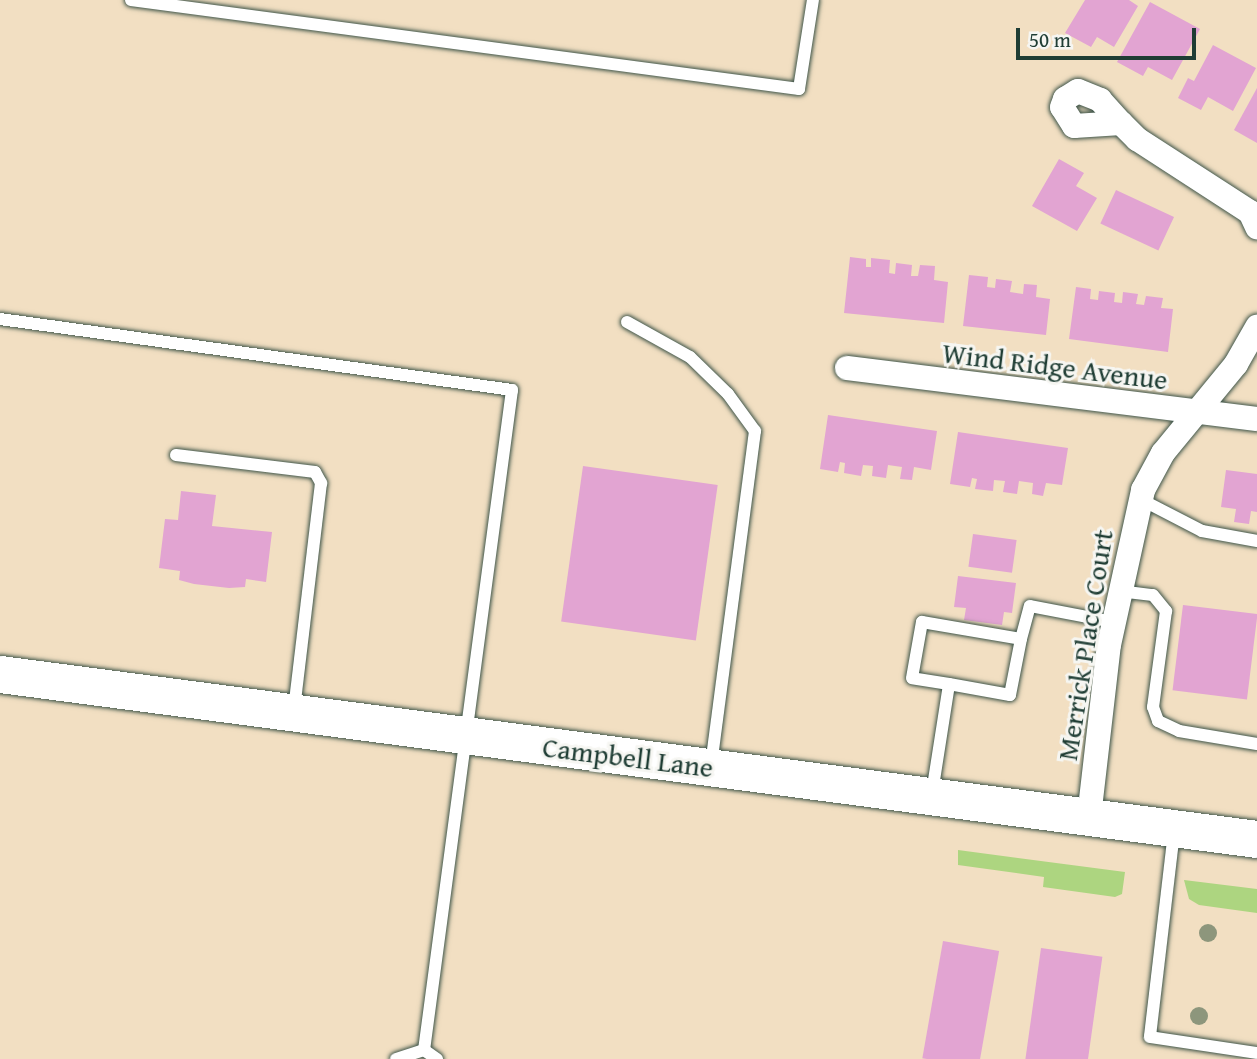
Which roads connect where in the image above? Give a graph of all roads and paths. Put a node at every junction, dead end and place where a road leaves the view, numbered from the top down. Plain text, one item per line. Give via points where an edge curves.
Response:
1 (131, 0) edge
2 (813, 0) edge
3 (1121, 123) dead end
4 (1257, 227) edge
5 (0, 318) edge
6 (627, 322) dead end
7 (1257, 327) edge
8 (847, 368) dead end
9 (1192, 413) junction
10 (1257, 419) edge
11 (176, 455) dead end
12 (1140, 499) junction
13 (1257, 541) edge
14 (1119, 591) junction
15 (1113, 622) junction
16 (1021, 639) junction
17 (0, 674) edge
18 (949, 684) junction
19 (294, 713) junction
20 (463, 735) junction
21 (1257, 744) edge
22 (710, 768) junction
23 (932, 796) junction
24 (1089, 817) junction
25 (1174, 828) junction
26 (1257, 839) edge
27 (424, 1049) junction
28 (1257, 1053) edge
29 (396, 1059) edge
30 (437, 1059) edge

1 - 2 lane via 799,89
3 - 4 street via 1137,139 1250,212
5 - 20 lane via 512,390
6 - 22 lane via 690,357 729,394 755,431
7 - 9 street, Merrick Place Court via 1236,364
8 - 9 street, Wind Ridge Avenue
9 - 10 street, Wind Ridge Avenue
9 - 12 street, Merrick Place Court via 1152,470
11 - 19 lane via 315,472 321,483
12 - 13 lane via 1202,531
12 - 14 street, Merrick Place Court
14 - 15 street, Merrick Place Court
14 - 21 lane via 1153,595 1166,611 1153,707 1158,721 1179,731
15 - 16 lane via 1030,607
15 - 24 street, Merrick Place Court
16 - 18 lane via 1010,695
16 - 18 lane via 922,622 912,678
17 - 19 main road, Campbell Lane
18 - 23 lane
19 - 20 main road, Campbell Lane
20 - 22 main road, Campbell Lane
20 - 27 lane
22 - 23 main road, Campbell Lane
23 - 24 main road, Campbell Lane
24 - 25 main road, Campbell Lane
25 - 26 main road, Campbell Lane
25 - 28 lane via 1150,1037
27 - 29 lane
27 - 30 lane

